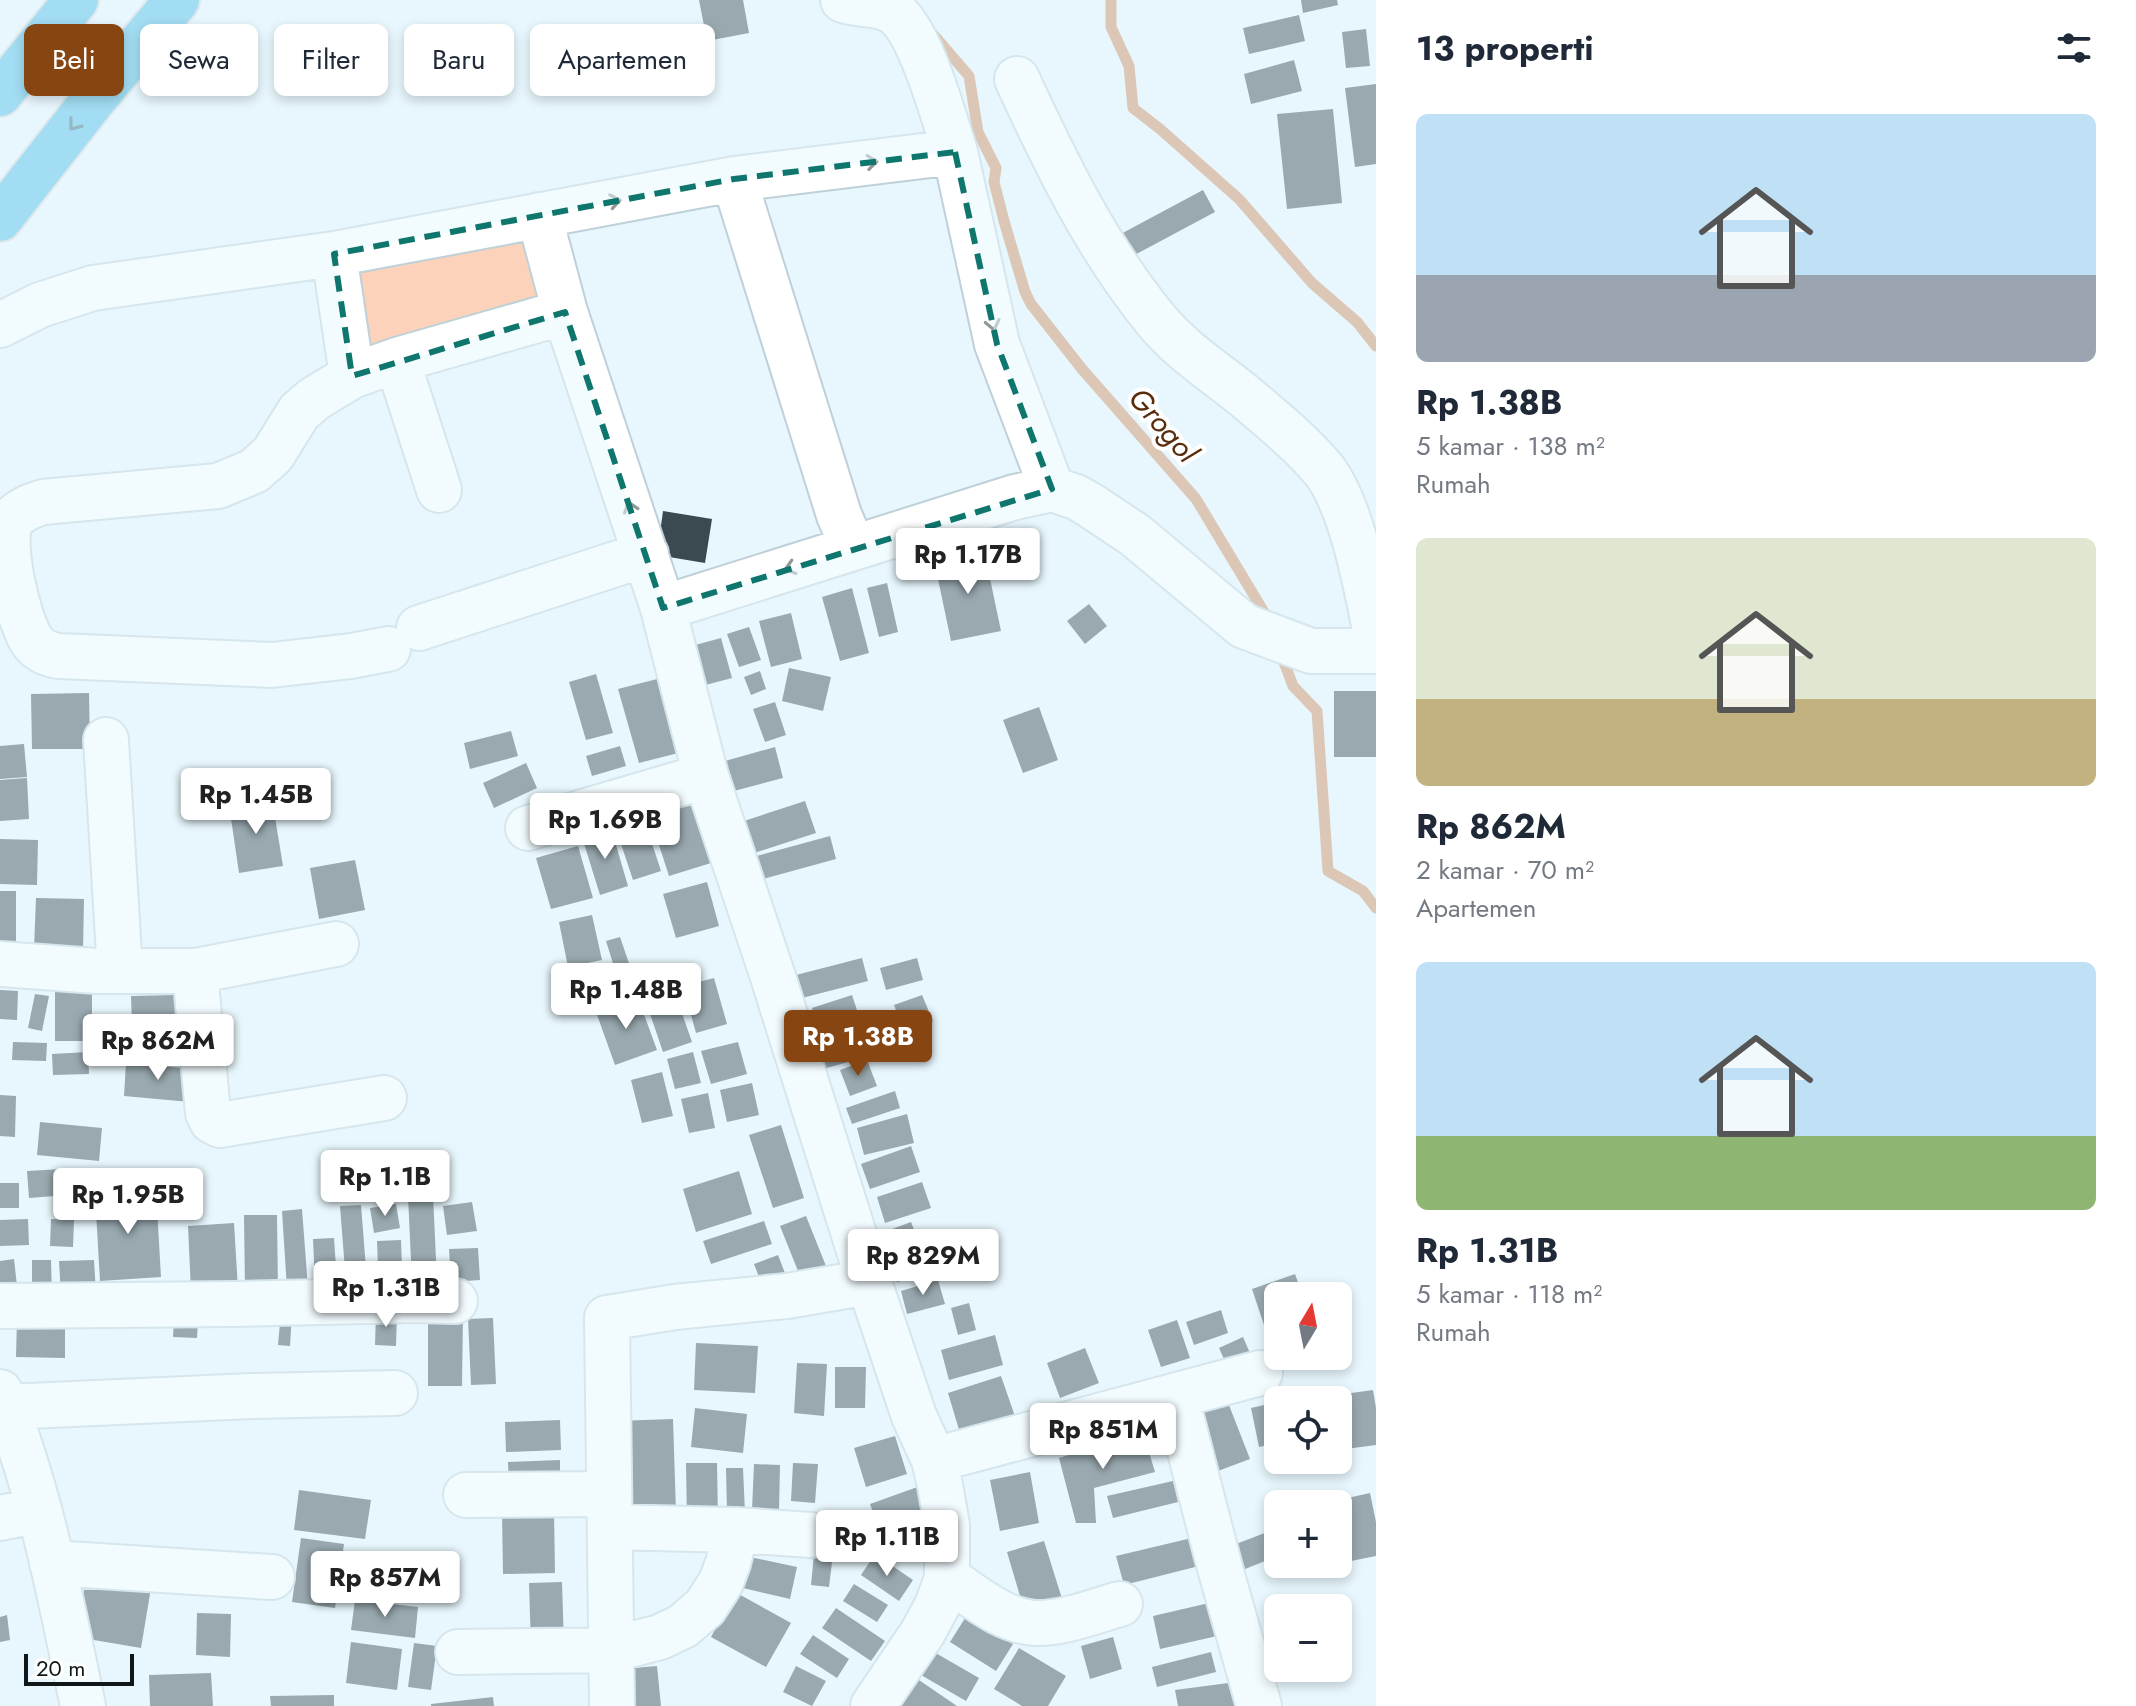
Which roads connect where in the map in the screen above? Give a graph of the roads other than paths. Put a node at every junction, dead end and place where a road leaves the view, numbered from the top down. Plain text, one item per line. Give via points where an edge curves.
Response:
1 (76, 0) edge
2 (177, 0) edge
3 (843, 0) edge
4 (1017, 79) dead end
5 (0, 94) edge
6 (955, 152) junction
7 (734, 179) junction
8 (539, 215) junction
9 (0, 219) edge
10 (334, 254) junction
11 (565, 312) junction
12 (0, 325) edge
13 (397, 360) junction
14 (352, 376) junction
15 (1052, 489) junction
16 (439, 490) dead end
17 (853, 548) junction
18 (646, 554) junction
19 (663, 608) junction
20 (1376, 635) edge
21 (1376, 651) edge
22 (106, 740) dead end
23 (706, 776) junction
24 (528, 828) dead end
25 (336, 944) dead end
26 (0, 964) edge
27 (120, 971) junction
28 (195, 971) junction
29 (384, 1098) dead end
30 (869, 1282) junction
31 (455, 1301) dead end
32 (0, 1306) edge
33 (1260, 1373) dead end
34 (395, 1393) dead end
35 (1176, 1397) junction
36 (3, 1400) edge
37 (934, 1460) junction
38 (466, 1495) dead end
39 (609, 1510) junction
40 (19, 1514) edge
41 (736, 1530) junction
42 (811, 1535) dead end
43 (52, 1563) junction
44 (272, 1577) dead end
45 (947, 1578) junction
46 (1120, 1604) dead end
47 (611, 1650) junction
48 (458, 1652) dead end
49 (83, 1706) edge
50 (612, 1706) edge
51 (873, 1706) edge
52 (1259, 1706) edge

1 - 5 highway
2 -> 9 highway
3 - 6 street via 889,9 910,30
4 - 20 street via 1057,165 1115,265 1158,322 1291,436 1324,471 1341,498
7 -> 6 street
6 -> 15 street via 997,344
8 -> 7 street
7 - 17 street
8 - 10 street
8 - 11 street
10 - 12 street via 93,288
10 - 14 street
11 - 13 street
18 -> 11 street
13 - 14 street
13 - 16 street
14 - 18 street via 299,412 273,454 254,471 218,486 43,502 18,513 7,537 12,590 32,641 58,656 272,665 351,656
15 - 17 street
15 - 21 street via 1076,497 1135,535 1244,626 1311,651
17 -> 19 street
18 - 19 street
19 - 23 street
22 - 27 street
23 - 24 street
23 - 30 street
25 - 28 street
26 - 27 street
27 - 28 street
28 - 29 street via 212,1121 220,1125
30 - 37 street
30 - 39 street via 607,1318
31 - 32 street
33 - 35 street
34 - 36 street
35 - 37 street
35 - 52 street
36 - 40 street via 14,1426
37 - 45 street via 947,1525
38 - 39 street
39 - 41 street
39 - 47 street
40 - 43 street
41 - 42 street
41 - 47 street via 721,1582 705,1607 660,1637
43 - 44 street
43 - 49 street
45 - 46 street via 997,1611 1023,1621 1049,1622
45 - 51 street via 923,1632
47 - 48 street
47 - 50 street

